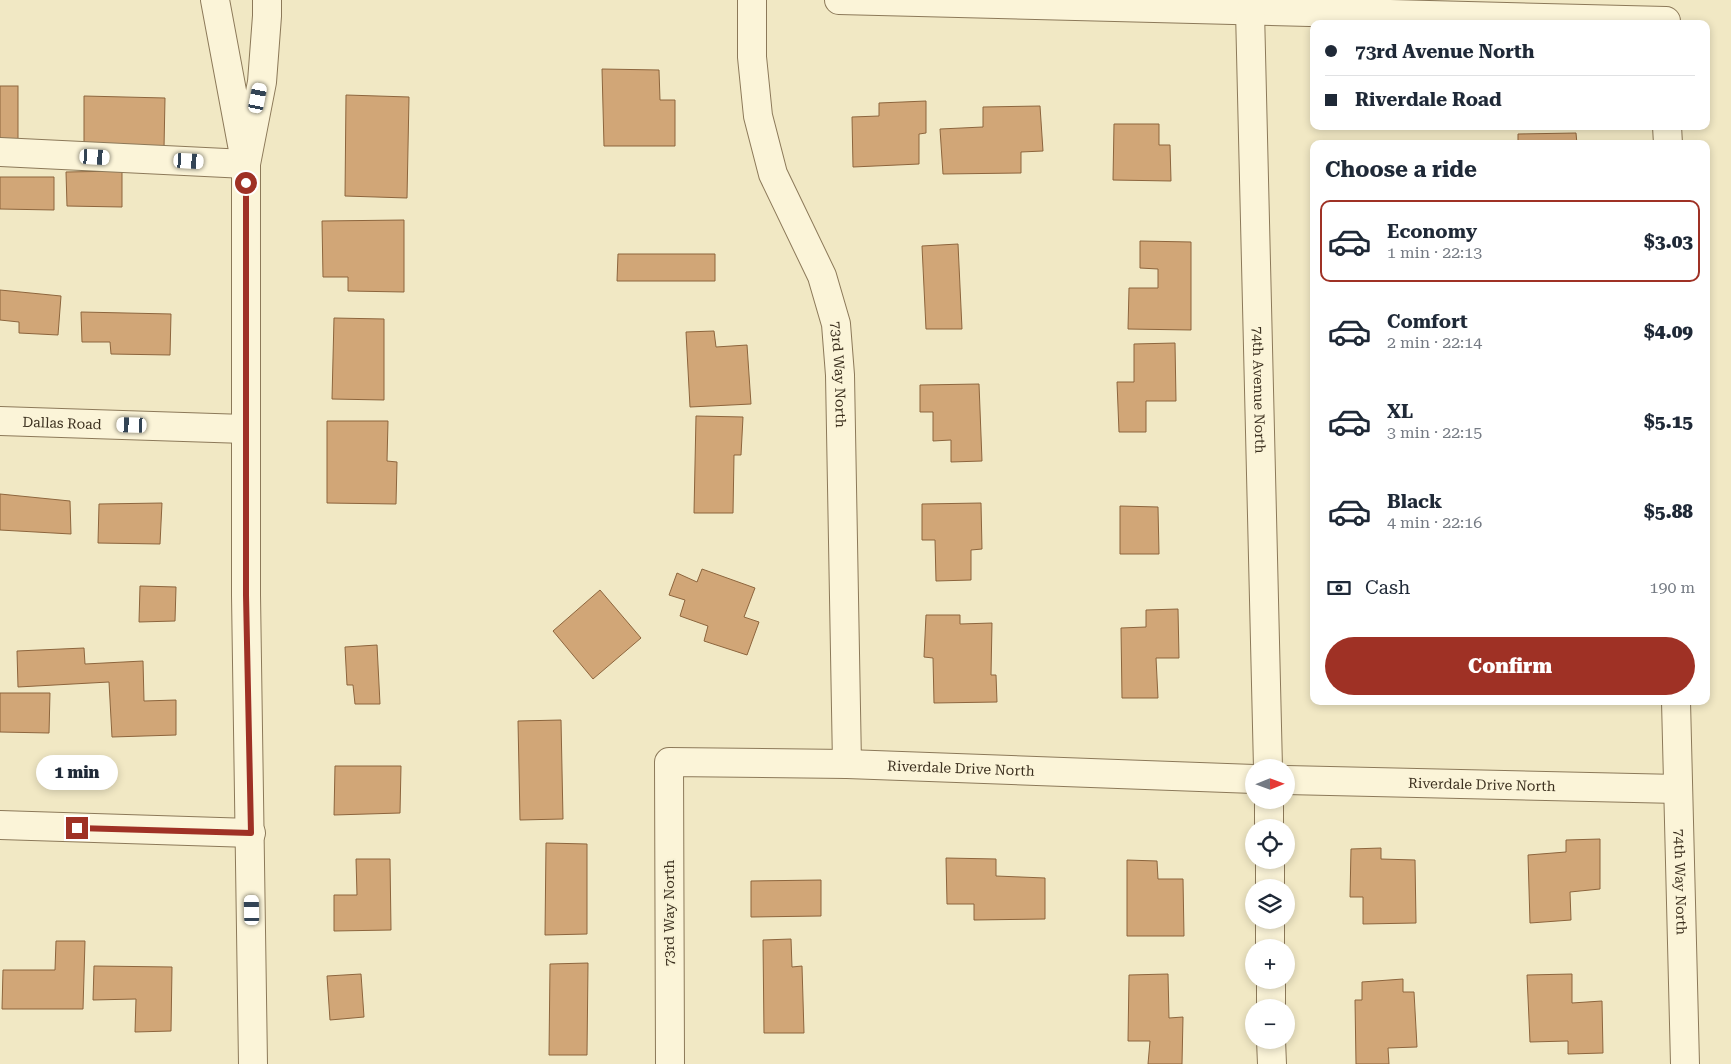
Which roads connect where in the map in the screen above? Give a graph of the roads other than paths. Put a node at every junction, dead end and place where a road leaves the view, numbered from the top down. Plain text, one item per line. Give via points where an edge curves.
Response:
1 (215, 0) edge
2 (267, 0) edge
3 (752, 0) edge
4 (838, 0) edge
5 (1250, 11) junction
6 (1666, 15) edge
7 (0, 152) edge
8 (246, 164) junction
9 (0, 421) edge
10 (246, 429) junction
11 (1676, 705) edge
12 (1268, 759) edge
13 (669, 762) joint
14 (847, 764) junction
15 (1245, 779) edge
16 (1295, 780) edge
17 (1678, 789) junction
18 (0, 825) edge
19 (251, 833) junction
20 (1271, 1049) edge
21 (253, 1064) edge
22 (670, 1064) edge
23 (1272, 1064) edge
24 (1684, 1064) edge

1 - 8 street
2 - 8 street via 262,82
3 - 14 street, 73rd Way North via 752,57 758,116 774,174 822,276 836,324
4 - 5 street
5 - 6 street
5 - 12 street, 74th Avenue North
7 - 8 street
8 - 10 street
9 - 10 street, Dallas Road
10 - 19 street
11 - 17 street, 74th Way North
13 - 14 street, Riverdale Drive North
13 - 22 street, 73rd Way North
14 - 15 street, Riverdale Drive North
16 - 17 street, Riverdale Drive North
17 - 24 street, 74th Way North
18 - 19 street
19 - 21 street
20 - 23 street

